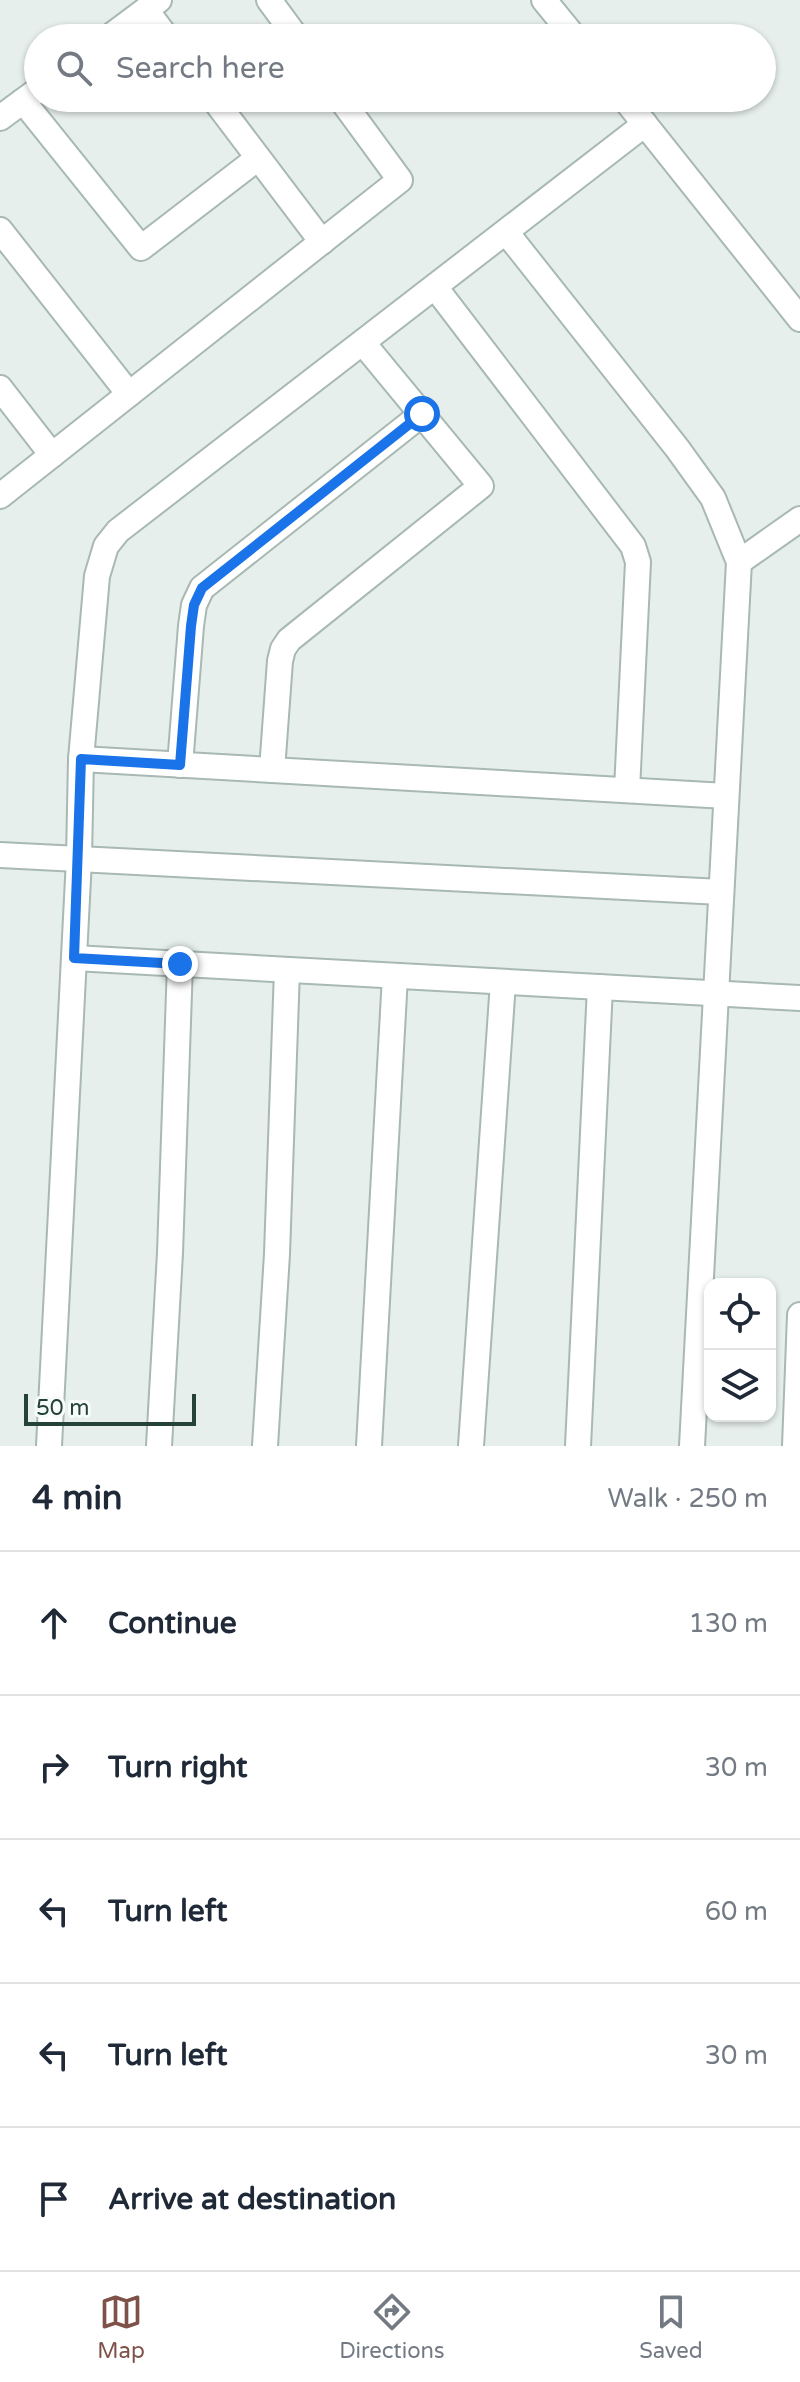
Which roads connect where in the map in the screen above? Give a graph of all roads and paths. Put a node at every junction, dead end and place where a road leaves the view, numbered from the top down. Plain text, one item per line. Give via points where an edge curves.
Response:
1 (269, 0) edge
2 (544, 0) edge
3 (152, 5) edge
4 (127, 24) edge
5 (161, 24) edge
6 (287, 24) edge
7 (564, 24) edge
8 (24, 100) edge
9 (43, 112) edge
10 (224, 112) edge
11 (350, 112) edge
12 (635, 112) edge
13 (0, 118) edge
14 (645, 124) junction
15 (258, 158) junction
16 (0, 230) edge
17 (506, 232) junction
18 (322, 242) junction
19 (435, 287) junction
20 (800, 319) edge
21 (363, 343) junction
22 (0, 388) edge
23 (129, 394) junction
24 (422, 414) junction
25 (52, 455) junction
26 (0, 496) edge
27 (800, 519) edge
28 (739, 562) junction
29 (81, 759) junction
30 (180, 765) junction
31 (272, 770) junction
32 (627, 790) junction
33 (726, 796) junction
34 (0, 855) edge
35 (79, 859) junction
36 (721, 892) junction
37 (74, 958) junction
38 (180, 964) junction
39 (287, 970) junction
40 (395, 976) junction
41 (503, 982) junction
42 (600, 987) junction
43 (716, 993) junction
44 (800, 998) edge
45 (800, 1315) edge
46 (49, 1446) edge
47 (159, 1446) edge
48 (265, 1446) edge
49 (369, 1446) edge
50 (471, 1446) edge
51 (578, 1446) edge
52 (692, 1446) edge
53 (795, 1446) edge

1 - 6 street
2 - 7 street
3 - 4 street
3 - 5 street
8 - 13 street
9 - 15 street via 141,248
10 - 15 street
11 - 18 street via 400,180
12 - 14 street
14 - 17 street
14 - 20 street
15 - 18 street
16 - 23 street
17 - 19 street
17 - 28 street via 713,498
18 - 23 street
19 - 21 street
19 - 32 street via 633,546 638,562
21 - 24 street
21 - 29 street via 118,531 106,546 97,576
22 - 25 street
23 - 25 street
24 - 30 street via 202,588 191,626
24 - 31 street via 481,486 289,640 280,661
25 - 26 street
27 - 28 street
28 - 33 street
29 - 30 street
29 - 35 street
30 - 31 street
31 - 32 street
32 - 33 street
33 - 36 street
34 - 35 street
35 - 36 street
35 - 37 street
36 - 43 street
37 - 38 street
37 - 46 street
38 - 39 street
38 - 47 street
39 - 40 street
39 - 48 street
40 - 41 street
40 - 49 street
41 - 42 street
41 - 50 street
42 - 43 street
42 - 51 street
43 - 44 street
43 - 52 street
45 - 53 street

